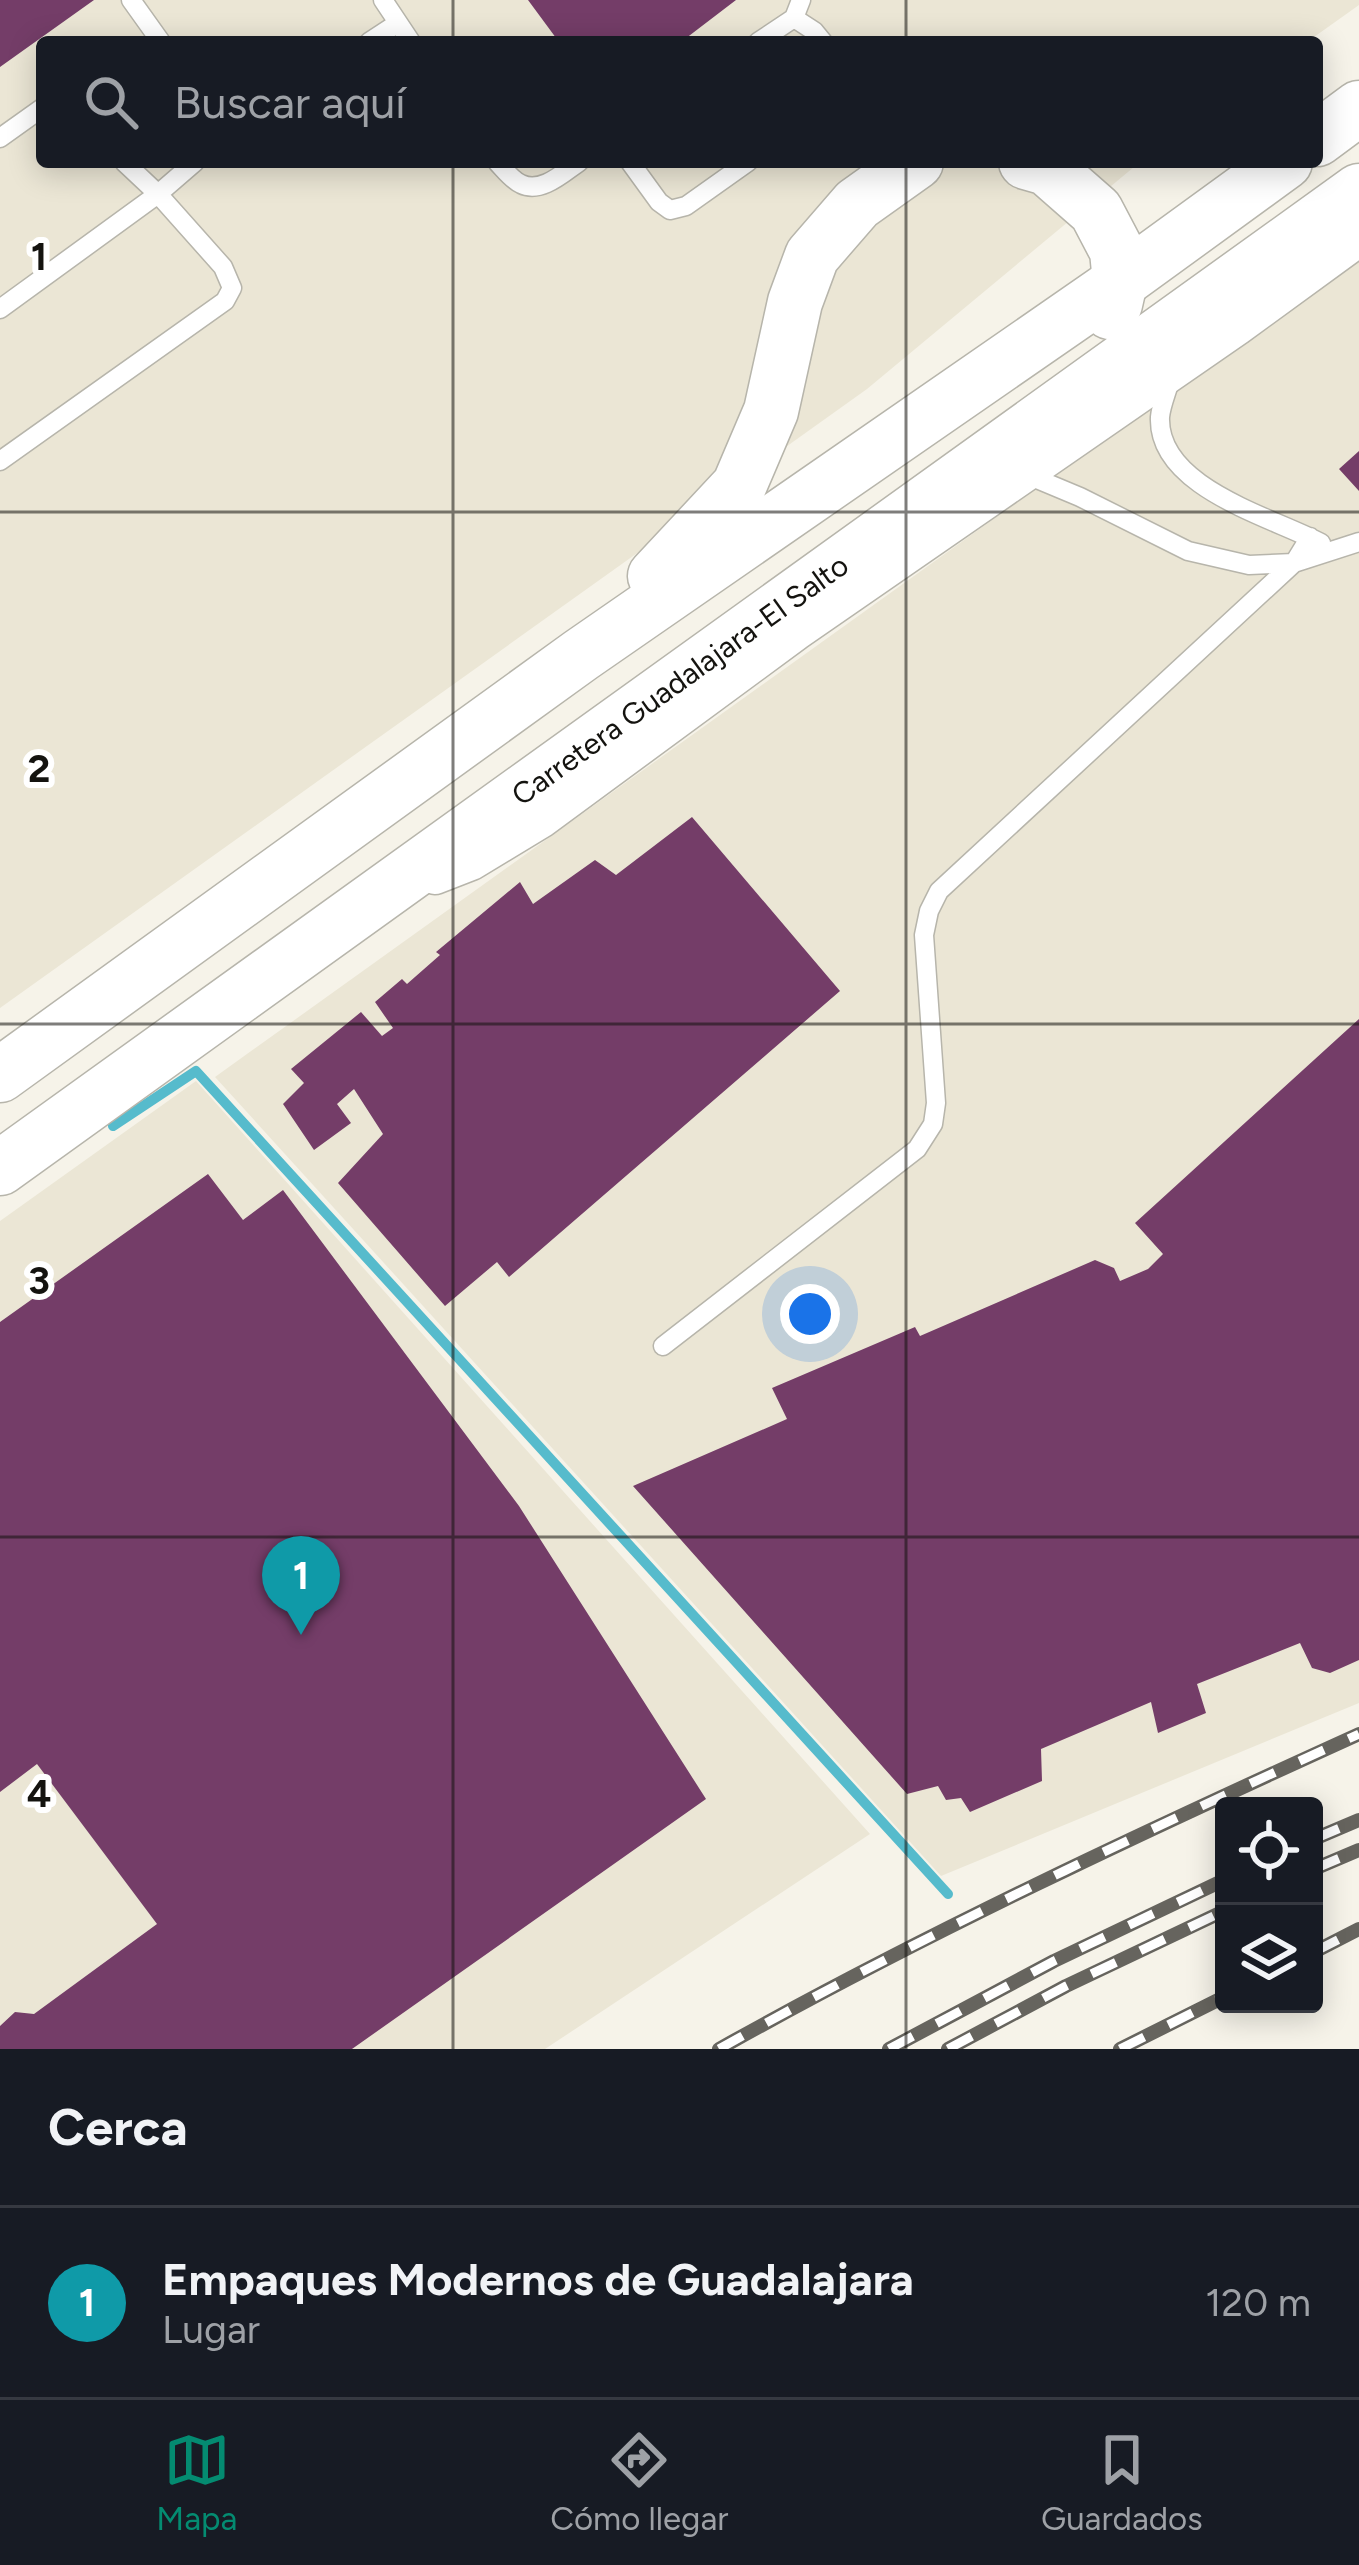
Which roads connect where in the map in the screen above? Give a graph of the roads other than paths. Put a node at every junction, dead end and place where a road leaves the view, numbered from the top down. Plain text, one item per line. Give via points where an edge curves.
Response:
1 (131, 0) edge
2 (383, 0) edge
3 (797, 9) edge
4 (398, 23) junction
5 (157, 36) edge
6 (378, 36) edge
7 (407, 36) edge
8 (765, 36) edge
9 (818, 36) edge
10 (1359, 108) edge
11 (36, 112) edge
12 (1323, 135) edge
13 (0, 138) edge
14 (130, 168) edge
15 (188, 168) edge
16 (503, 168) edge
17 (569, 168) edge
18 (634, 168) edge
19 (740, 168) edge
20 (908, 168) edge
21 (1046, 168) edge
22 (1277, 168) edge
23 (1359, 191) edge
24 (158, 194) junction
25 (1359, 238) edge
26 (1120, 283) junction
27 (0, 309) edge
28 (1172, 372) junction
29 (0, 461) edge
30 (1025, 475) junction
31 (900, 522) junction
32 (1310, 537) junction
33 (1359, 542) edge
34 (1335, 550) junction
35 (1294, 563) junction
36 (581, 655) junction
37 (376, 898) junction
38 (3, 1070) edge
39 (0, 1168) edge
40 (663, 1346) dead end

1 - 5 lane
2 - 4 lane
3 - 8 lane
3 - 9 lane
4 - 6 lane
4 - 7 lane
10 - 12 main road
11 - 13 lane
14 - 24 lane
15 - 24 lane
16 - 17 lane via 537,187
18 - 19 lane via 670,210
20 - 36 main road via 857,204 812,256 771,411 739,486
21 - 26 main road via 1096,211 1117,251
22 - 26 main road
23 - 31 main road, Carretera Guadalajara-El Salto
24 - 27 lane
24 - 29 lane via 223,267 232,288 225,302
25 - 28 street
26 - 31 main road via 1098,330 977,436
26 - 36 main road
28 - 30 street
28 - 32 lane via 1160,416 1175,465 1204,488
30 - 35 lane via 1188,550 1249,565
30 - 37 street via 542,819 471,862
31 - 37 main road, Carretera Guadalajara-El Salto
32 - 34 lane
32 - 35 lane
33 - 34 lane
34 - 35 lane
35 - 40 lane via 939,891 924,935 936,1103 917,1149
36 - 38 main road
37 - 39 main road, Carretera Guadalajara-El Salto

